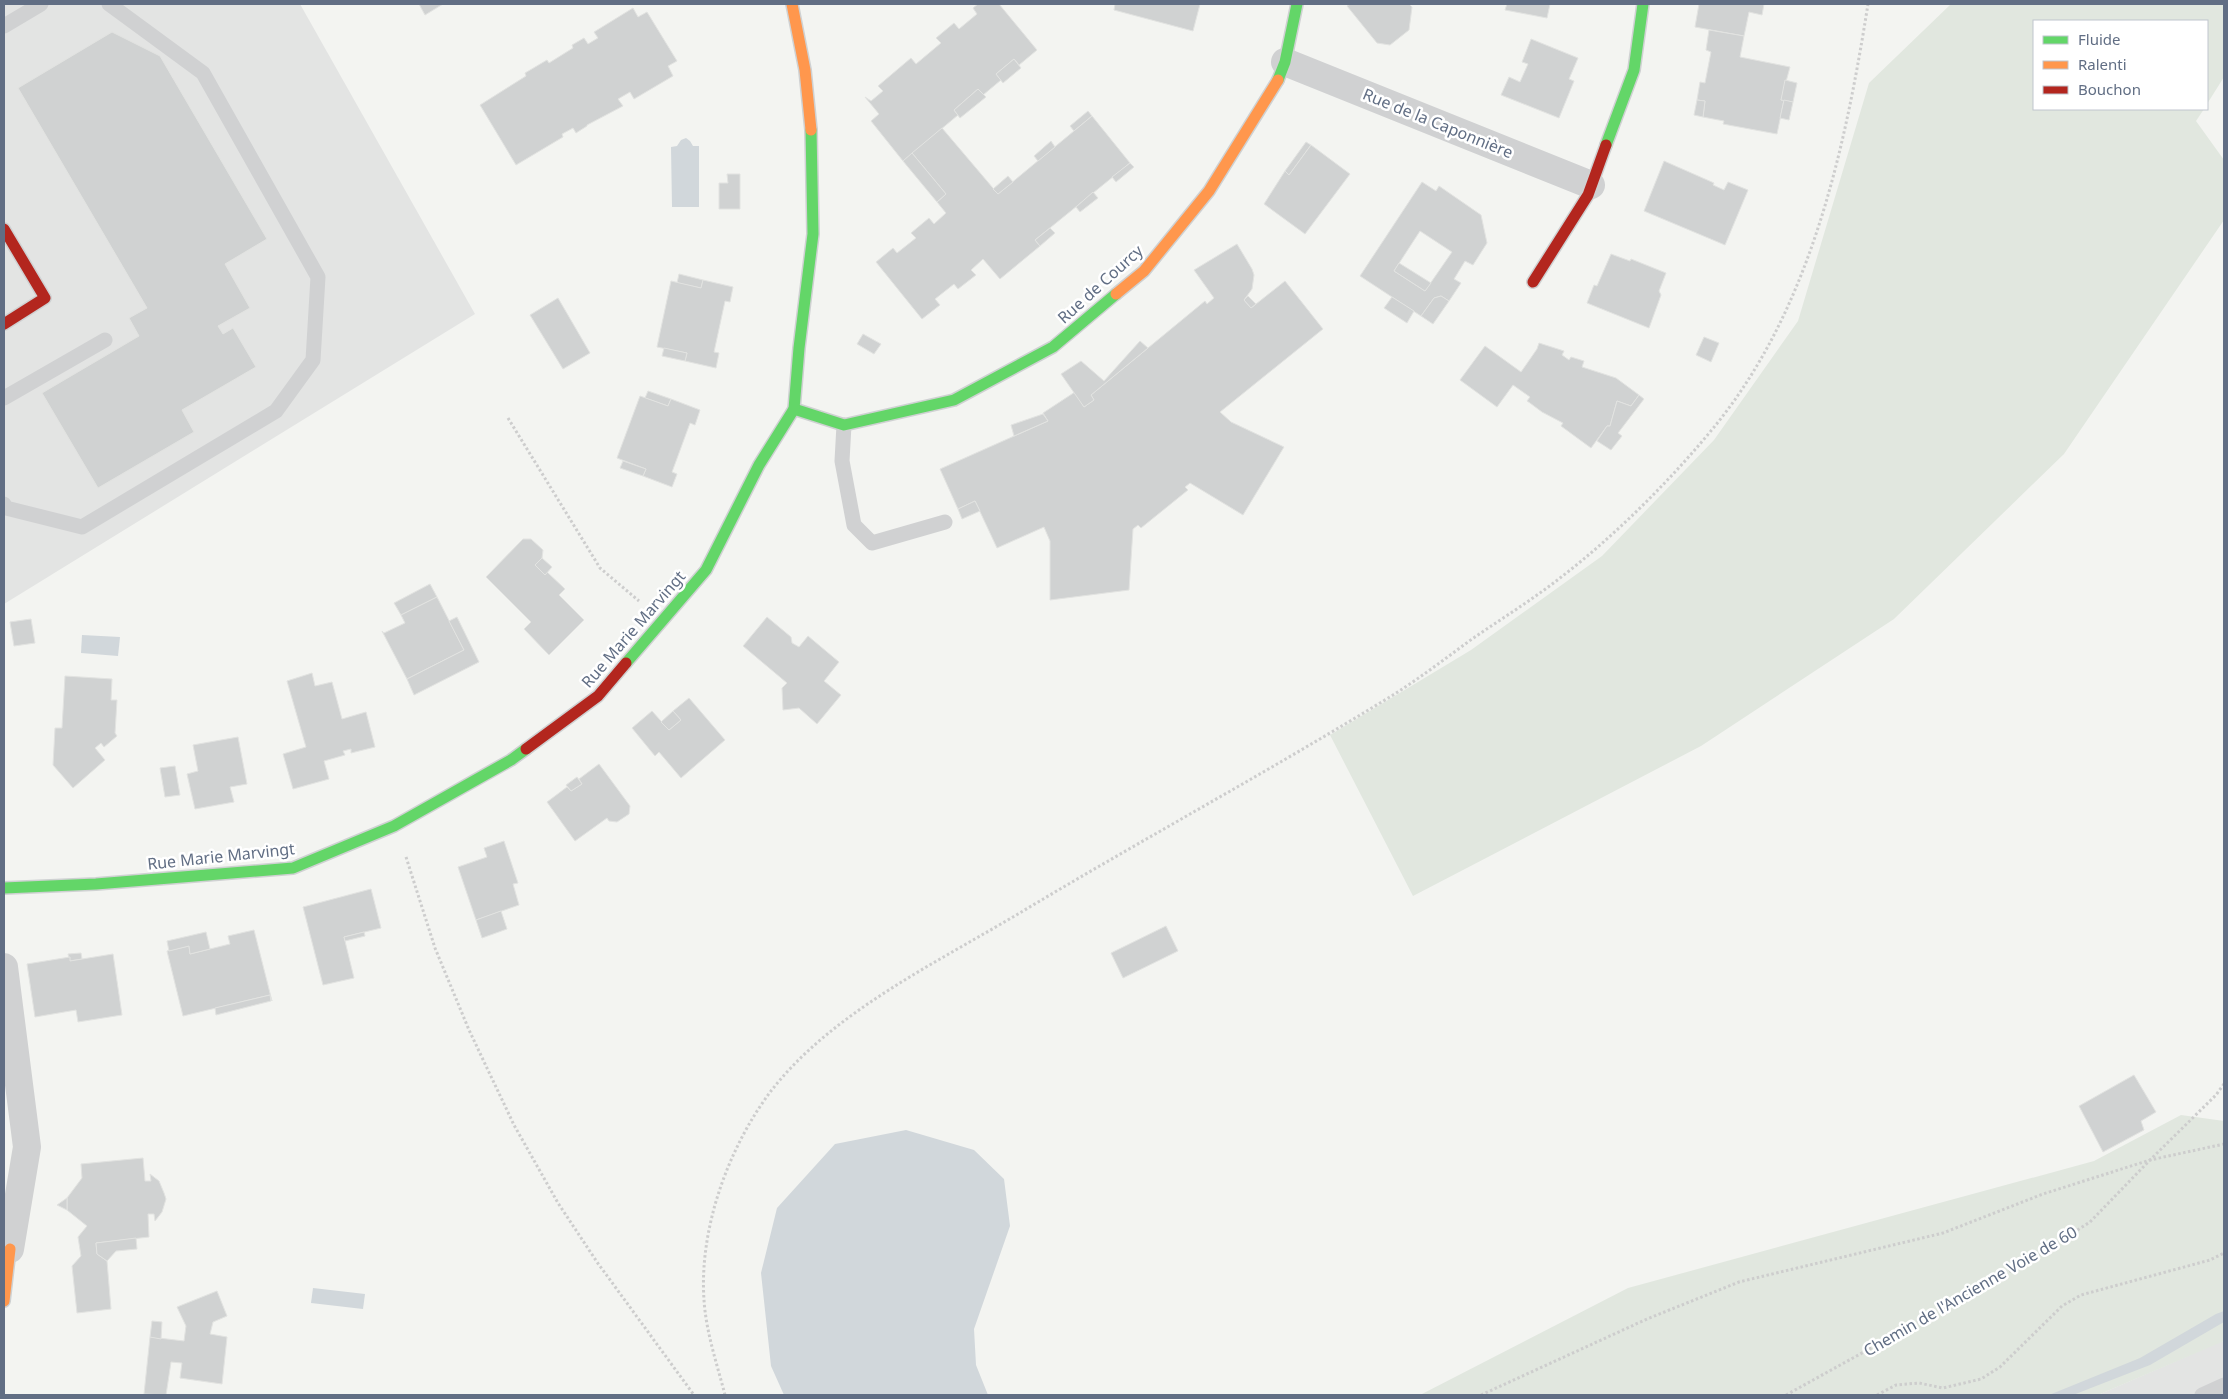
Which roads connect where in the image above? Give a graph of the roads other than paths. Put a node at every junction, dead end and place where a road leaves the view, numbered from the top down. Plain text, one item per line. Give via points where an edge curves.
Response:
1 (41, 4) edge
2 (109, 4) edge
3 (792, 4) edge
4 (1298, 4) edge
5 (1643, 4) edge
6 (4, 26) edge
7 (1285, 62) junction
8 (1591, 185) junction
9 (4, 229) edge
10 (1533, 282) dead end
11 (4, 324) edge
12 (105, 340) dead end
13 (4, 398) edge
14 (794, 409) junction
15 (844, 425) junction
16 (4, 504) edge
17 (945, 522) dead end
18 (4, 888) edge
19 (4, 967) edge
20 (10, 1249) joint
21 (4, 1301) edge
22 (2224, 1385) edge
23 (2202, 1395) edge

1 - 6 lane
2 - 16 lane via 203,72 318,277 313,360 276,411 82,527 6,508
3 - 14 street, Rue Marie Marvingt via 805,70 813,147 813,234
4 - 7 street, Rue de Courcy
5 - 8 street via 1634,70
7 - 8 street, Rue de la Caponnière
7 - 15 street, Rue de Courcy via 1278,81 1209,190 1144,271 1053,347 954,400
8 - 10 street via 1588,195
9 - 11 street via 45,298
12 - 13 lane
14 - 15 street
14 - 18 street, Rue Marie Marvingt via 759,465 706,570 598,696 510,760 394,826 293,868
15 - 17 lane via 842,461 854,526 872,543
19 - 20 street via 27,1148
20 - 21 street
22 - 23 lane

